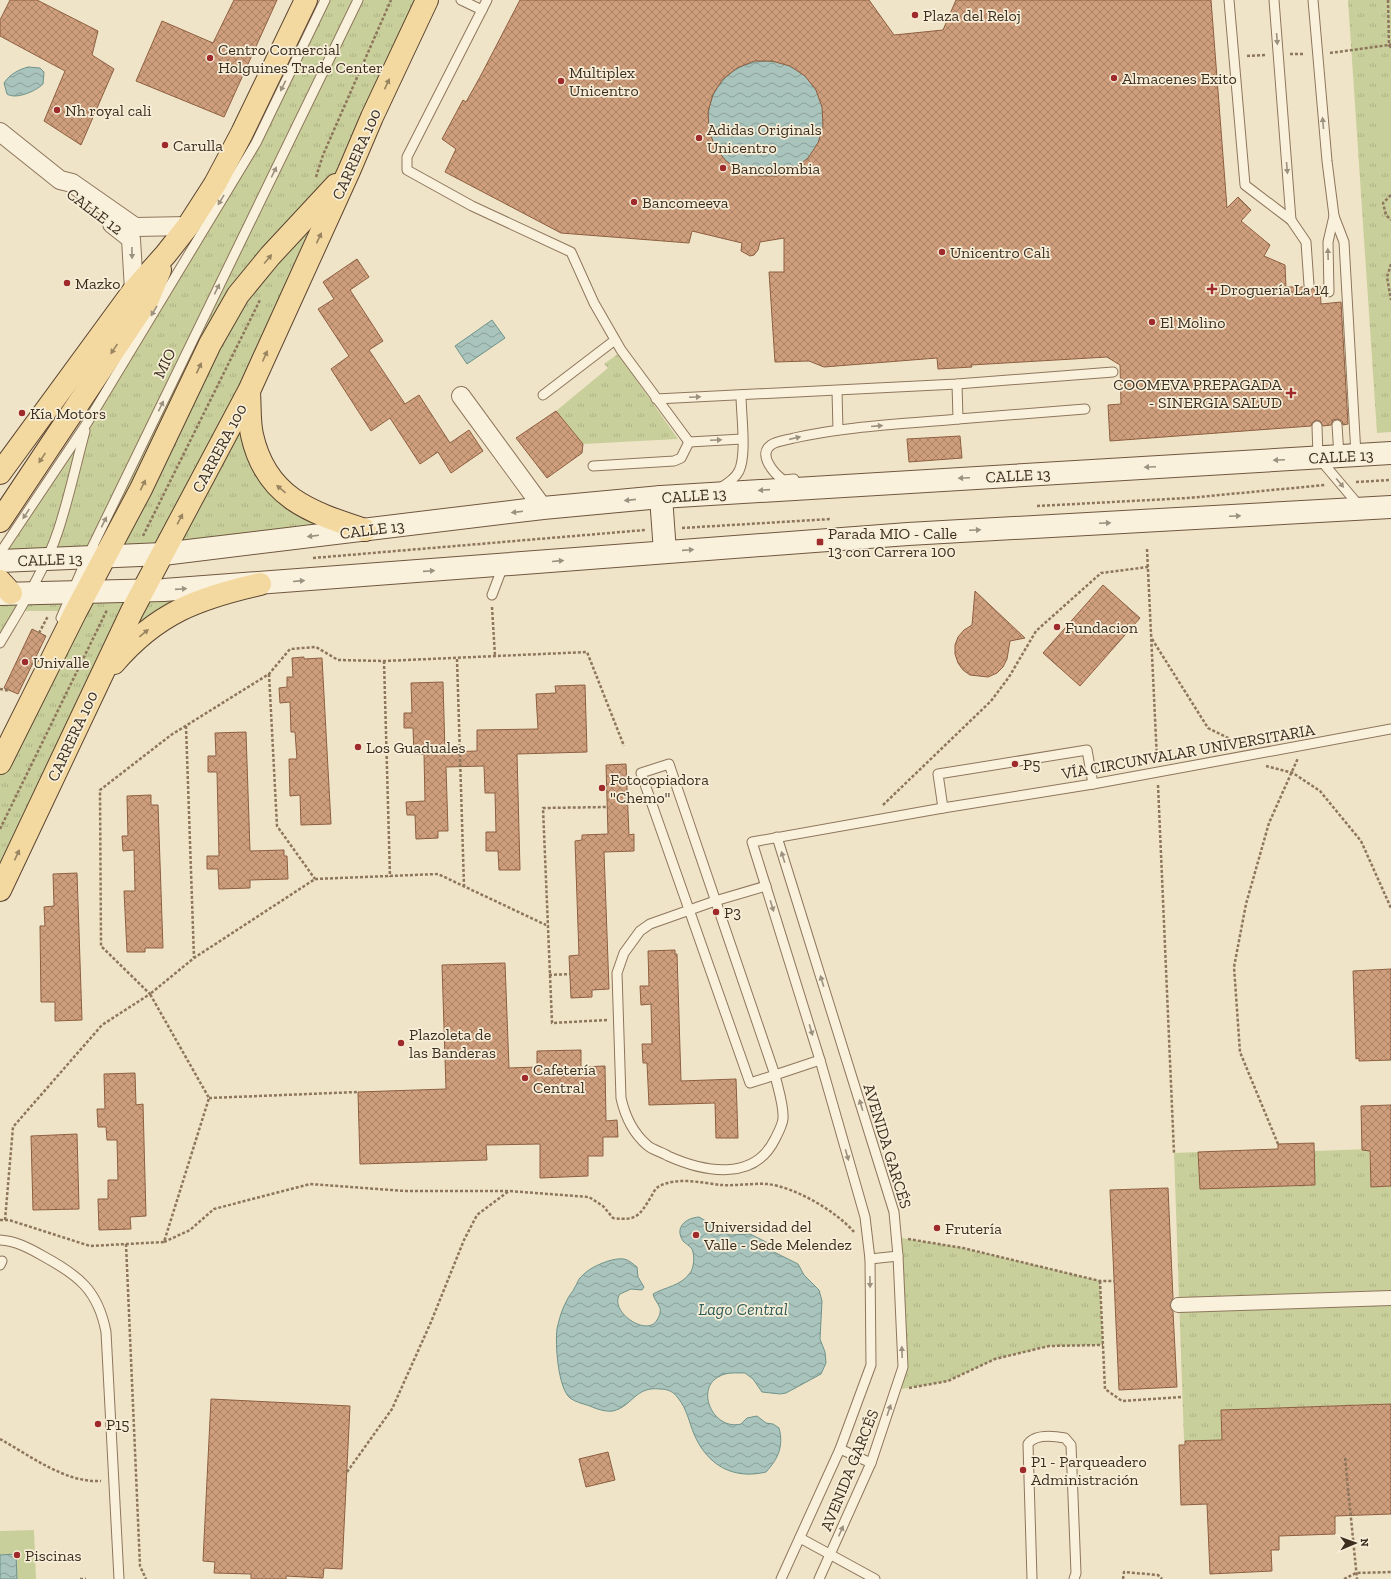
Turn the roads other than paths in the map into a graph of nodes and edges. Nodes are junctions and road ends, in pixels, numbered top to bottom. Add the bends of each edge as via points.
1 (306, 0) edge
2 (325, 0) edge
3 (358, 0) edge
4 (427, 0) edge
5 (461, 0) edge
6 (488, 0) edge
7 (1229, 0) edge
8 (1274, 0) edge
9 (1313, 0) edge
10 (482, 10) junction
11 (0, 132) edge
12 (349, 171) junction
13 (60, 180) junction
14 (1334, 216) junction
15 (1291, 220) junction
16 (188, 226) junction
17 (166, 254) junction
18 (1309, 285) dead end
19 (134, 290) junction
20 (1329, 292) dead end
21 (615, 340) junction
22 (1113, 372) dead end
23 (956, 384) junction
24 (837, 391) junction
25 (249, 392) junction
26 (543, 395) dead end
27 (461, 396) dead end
28 (741, 396) junction
29 (656, 399) junction
30 (1085, 409) dead end
31 (958, 419) junction
32 (87, 424) junction
33 (1337, 425) dead end
34 (1317, 426) dead end
35 (838, 430) junction
36 (742, 439) junction
37 (690, 442) junction
38 (1391, 453) edge
39 (1338, 456) junction
40 (593, 466) dead end
41 (0, 473) edge
42 (806, 478) dead end
43 (710, 494) junction
44 (661, 497) junction
45 (1391, 507) edge
46 (543, 508) junction
47 (1362, 509) junction
48 (0, 521) edge
49 (366, 530) junction
50 (665, 552) junction
51 (0, 553) edge
52 (163, 554) junction
53 (96, 557) junction
54 (46, 559) junction
55 (0, 561) edge
56 (503, 566) junction
57 (260, 584) junction
58 (142, 591) junction
59 (79, 592) junction
60 (12, 594) edge
61 (492, 595) road end
62 (57, 624) dead end
63 (0, 643) edge
64 (86, 707) junction
65 (1391, 729) edge
66 (0, 763) edge
67 (1093, 784) junction
68 (943, 808) junction
69 (777, 838) junction
70 (752, 842) joint
71 (766, 886) junction
72 (0, 890) edge
73 (715, 901) junction
74 (689, 910) junction
75 (820, 1060) junction
76 (775, 1074) junction
77 (0, 1240) edge
78 (898, 1256) junction
79 (870, 1259) junction
80 (1391, 1298) edge
81 (1178, 1305) dead end
82 (840, 1449) junction
83 (871, 1463) junction
84 (800, 1538) junction
85 (831, 1553) junction
86 (119, 1579) edge
87 (781, 1579) edge
88 (819, 1579) edge
89 (875, 1579) edge
90 (1032, 1579) edge
91 (1074, 1579) edge

1 - 16 main road via 242,133 215,184
2 -> 32 lane via 256,143
53 -> 3 lane, MIO
12 -> 4 main road, CARRERA 100
5 - 10 lane
6 - 10 lane
7 - 15 lane via 1244,185
8 -> 15 lane
14 -> 9 lane
10 - 21 lane via 407,157 407,170 472,206 571,252 594,303
11 - 13 street, CALLE 12
25 -> 12 main road, CARRERA 100
53 -> 12 main road via 141,489 210,344 238,295 270,256
13 - 16 street, CALLE 12 via 72,183 135,227
13 -> 19 street, CALLE 12 via 65,192 130,237
20 -> 14 lane via 1328,242
14 - 39 lane via 1344,242
15 - 18 lane via 1306,242
16 - 17 main road
17 - 19 main road
17 -> 48 main road via 148,299
19 - 41 main road
21 - 26 lane
21 - 29 lane
22 - 23 lane
23 - 24 lane
23 - 31 lane
24 - 28 lane
24 - 35 lane
49 -> 25 main road via 326,517 298,503 273,482 260,460 251,434
52 -> 25 main road, CARRERA 100
27 - 46 street
29 -> 28 lane
28 - 36 lane
29 - 37 lane
30 - 31 lane
35 -> 31 lane
32 -> 51 lane
32 - 54 lane via 58,532
33 - 39 lane
34 - 39 lane
42 -> 35 lane via 784,480 778,476 769,465 766,455 768,447 781,441
37 -> 36 lane
36 - 43 lane via 743,459 738,472 729,483
37 - 40 lane via 681,458 674,461
38 - 39 main road, CALLE 13
39 -> 43 main road, CALLE 13 via 833,481
39 -> 47 lane
43 - 44 main road, CALLE 13
44 -> 46 main road, CALLE 13
44 - 50 main road
45 - 47 main road, CALLE 13
46 -> 49 main road, CALLE 13
50 -> 47 main road, CALLE 13 via 916,534
49 -> 52 main road, CALLE 13
56 -> 50 main road, CALLE 13
52 - 53 main road, CALLE 13
52 - 58 main road, CARRERA 100
53 - 54 main road, CALLE 13
53 - 59 main road
54 - 55 main road, CALLE 13
54 - 60 lane
57 -> 56 main road, CALLE 13
56 - 61 lane
58 -> 57 main road, CALLE 13
64 -> 57 main road via 110,667 131,644 161,620 192,603
58 - 59 main road, CALLE 13
58 - 64 main road, CARRERA 100
59 - 60 main road, CALLE 13
59 - 62 lane
59 - 66 main road
60 - 63 lane
72 -> 64 main road, CARRERA 100
65 - 67 lane, VÍA CIRCUNVALAR UNIVERSITARIA
67 - 68 lane, VÍA CIRCUNVALAR UNIVERSITARIA
67 - 68 lane via 1087,750 1071,752 938,774
68 - 69 lane, VÍA CIRCUNVALAR UNIVERSITARIA
69 - 70 lane, VÍA CIRCUNVALAR UNIVERSITARIA
78 -> 69 lane, AVENIDA GARCÉS via 894,1212
70 - 71 lane, AVENIDA GARCÉS
71 - 73 lane
71 -> 75 lane, AVENIDA GARCÉS
73 - 74 lane
73 - 74 lane via 669,764 641,773
73 - 76 lane
74 - 76 lane via 750,1083
74 - 76 lane via 650,924 640,931 624,953 617,973 621,1098 631,1128 647,1146 693,1166 731,1170 753,1164 771,1148 783,1121
75 - 76 lane
75 -> 79 lane, AVENIDA GARCÉS via 865,1217
77 - 86 lane via 22,1244 73,1273 84,1283 99,1306 106,1332
78 - 79 lane
83 -> 78 lane, AVENIDA GARCÉS via 902,1367
79 -> 82 lane, AVENIDA GARCÉS via 871,1365
80 - 81 street
82 - 83 lane
82 - 84 lane, AVENIDA GARCÉS
85 -> 83 lane, AVENIDA GARCÉS
84 - 85 lane
84 - 87 lane, AVENIDA GARCÉS
85 - 88 lane, AVENIDA GARCÉS
85 - 89 lane
90 - 91 lane via 1028,1444 1035,1437 1060,1437 1065,1438 1070,1444 1076,1573

